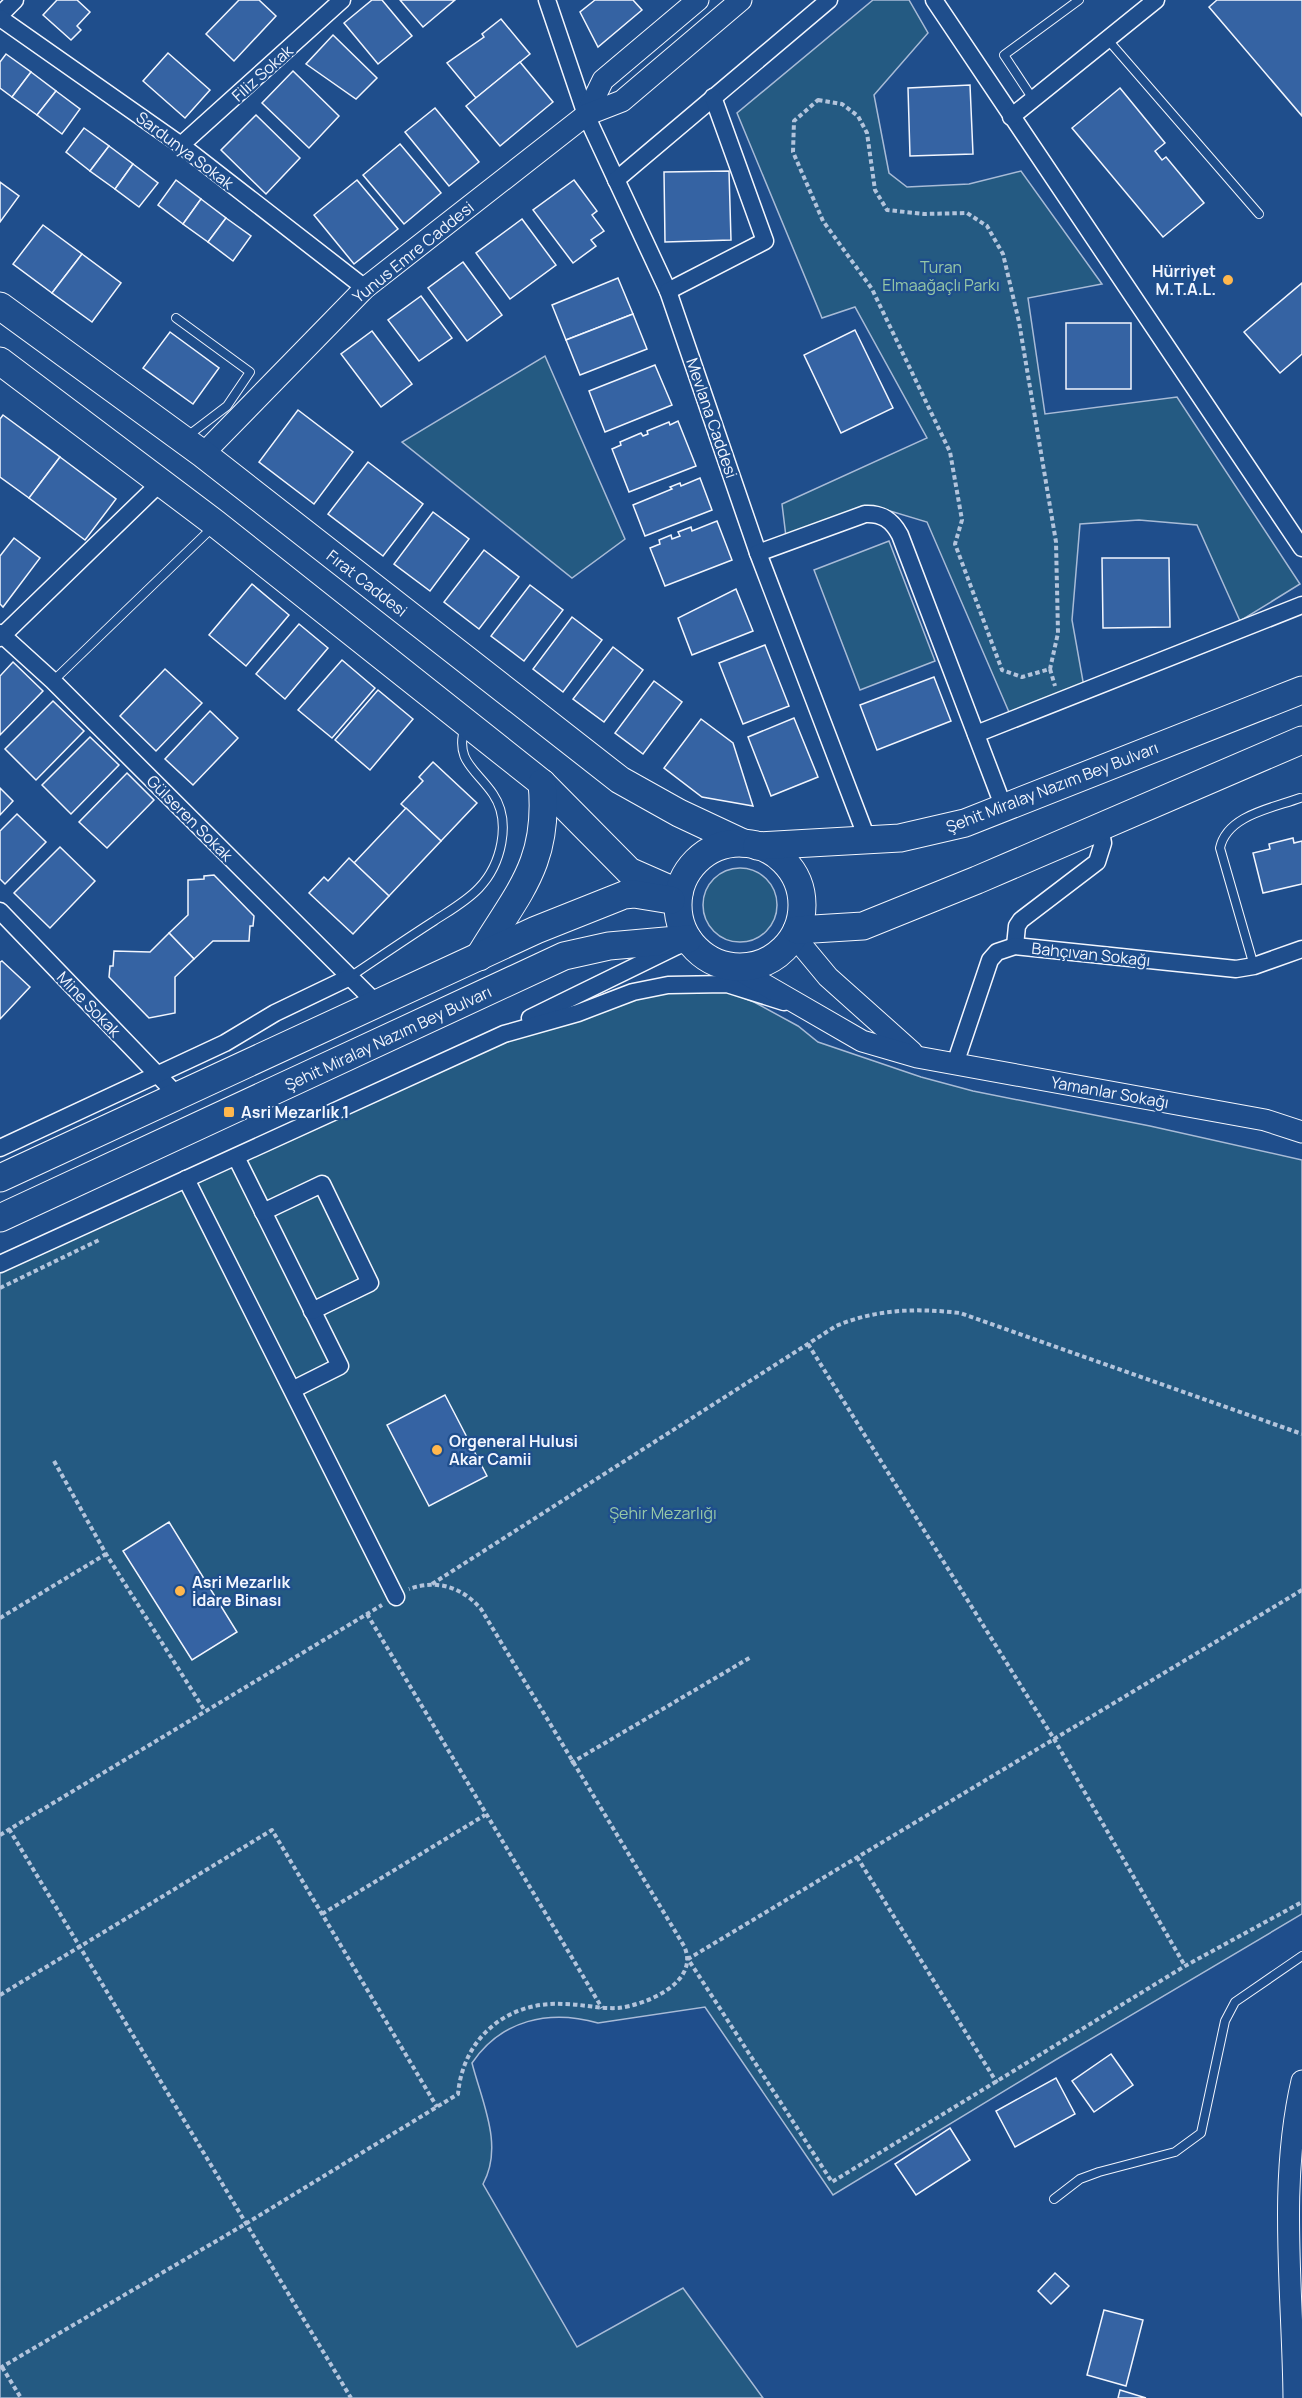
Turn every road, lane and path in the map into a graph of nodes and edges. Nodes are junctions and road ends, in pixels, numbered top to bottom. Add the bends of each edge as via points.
1 (15, 0) edge
2 (342, 0) edge
3 (547, 0) edge
4 (698, 0) edge
5 (741, 0) edge
6 (829, 0) edge
7 (934, 0) edge
8 (1079, 0) edge
9 (1156, 0) edge
10 (0, 17) edge
11 (1108, 40) junction
12 (713, 97) junction
13 (1033, 99) junction
14 (586, 115) junction
15 (1011, 117) junction
16 (182, 145) junction
17 (793, 152) joint
18 (616, 180) junction
19 (1259, 214) dead end
20 (365, 288) junction
21 (668, 291) junction
22 (0, 306) edge
23 (176, 318) dead end
24 (0, 362) edge
25 (193, 447) junction
26 (161, 482) junction
27 (216, 524) junction
28 (1302, 548) edge
29 (758, 553) junction
30 (1302, 605) edge
31 (1, 636) edge
32 (53, 681) junction
33 (1302, 690) edge
34 (466, 723) junction
35 (976, 734) junction
36 (1302, 740) edge
37 (542, 783) junction
38 (1300, 798) dead end
39 (1004, 808) junction
40 (1100, 827) junction
41 (868, 841) junction
42 (750, 845) junction
43 (679, 897) junction
44 (0, 911) edge
45 (795, 933) junction
46 (688, 940) junction
47 (1015, 946) junction
48 (1302, 949) edge
49 (479, 957) junction
50 (1254, 966) junction
51 (734, 967) junction
52 (350, 977) junction
53 (797, 1004) junction
54 (378, 1005) junction
55 (504, 1034) junction
56 (917, 1057) junction
57 (955, 1064) junction
58 (158, 1075) junction
59 (178, 1096) junction
60 (1302, 1132) edge
61 (0, 1148) edge
62 (236, 1157) junction
63 (0, 1178) edge
64 (186, 1179) junction
65 (263, 1212) junction
66 (0, 1218) edge
67 (0, 1264) edge
68 (312, 1311) junction
69 (808, 1344) junction
70 (294, 1389) junction
71 (1302, 1434) edge
72 (54, 1461) dead end
73 (106, 1554) junction
74 (432, 1584) junction
75 (1302, 1590) edge
76 (396, 1597) junction
77 (367, 1614) junction
78 (0, 1618) edge
79 (751, 1657) dead end
80 (206, 1711) junction
81 (1054, 1739) junction
82 (572, 1763) junction
83 (485, 1815) junction
84 (9, 1829) junction
85 (0, 1835) edge
86 (857, 1857) junction
87 (1302, 1902) edge
88 (322, 1914) junction
89 (80, 1946) junction
90 (1302, 1956) edge
91 (688, 1959) junction
92 (1185, 1966) junction
93 (0, 1995) edge
94 (602, 2008) junction
95 (1302, 2082) edge
96 (997, 2083) junction
97 (437, 2107) junction
98 (1053, 2199) dead end
99 (1295, 2209) edge
100 (247, 2223) junction
101 (1, 2368) edge
102 (21, 2398) edge
103 (351, 2398) edge
104 (1294, 2398) edge

1 - 10 street
2 - 16 street, Filiz Sokak
3 - 14 street, Mevlana Caddesi
4 - 14 street, Yunus Emre Caddesi via 603,80
5 - 14 street, Yunus Emre Caddesi via 622,101
6 - 12 street
7 - 15 street
8 - 13 lane via 1005,54
9 - 11 street
10 - 16 street, Sardunya Sokak
11 - 13 street
11 - 19 lane
12 - 18 street
12 - 21 street via 765,241
13 - 15 street
14 - 18 street, Mevlana Caddesi
14 - 20 street, Yunus Emre Caddesi
15 - 28 street
16 - 20 street, Sardunya Sokak
17 - 17 path via 823,220 872,289 950,452 962,520 955,544 1002,670 1022,677 1050,669 1058,633 1056,542 1019,322 1003,254 987,226 967,213 887,210 875,190 867,133 858,116 842,104 819,100 794,121
18 - 21 street, Mevlana Caddesi
20 - 25 street, Yunus Emre Caddesi
21 - 29 street, Mevlana Caddesi
22 - 25 main road, Fırat Caddesi
23 - 25 lane via 250,372
24 - 26 main road
25 - 42 main road, Fırat Caddesi via 620,780 679,813
26 - 27 main road
26 - 31 street
27 - 32 lane
27 - 34 main road
29 - 35 street via 865,514 878,514 890,521 900,535
29 - 41 street, Mevlana Caddesi
30 - 35 street
31 - 32 street, Gülseren Sokak
32 - 52 street, Gülseren Sokak
33 - 39 main road, Şehit Miralay Nazım Bey Bulvarı
34 - 37 main road
34 - 52 lane via 461,744 465,759 493,795 501,816 502,839 491,870 468,898
35 - 39 street
36 - 40 main road
37 - 43 main road via 629,871
37 - 49 main road via 544,819 538,855 523,891
38 - 50 lane via 1238,822 1222,839 1220,848
39 - 41 main road, Şehit Miralay Nazım Bey Bulvarı via 930,833
40 - 45 main road via 863,926
40 - 47 street via 1103,843 1097,862 1021,920
41 - 42 main road, Şehit Miralay Nazım Bey Bulvarı
42 - 43 main road via 724,846 706,854 686,875
42 - 45 main road via 785,862 798,883 802,906
43 - 46 main road via 681,925
43 - 49 main road, Şehit Miralay Nazım Bey Bulvarı via 624,896
44 - 58 street, Mine Sokak
45 - 51 main road via 768,960
45 - 56 street via 828,977
46 - 51 main road via 711,960
46 - 55 street via 513,1026
46 - 66 main road, Şehit Miralay Nazım Bey Bulvarı via 588,949 553,960
47 - 50 street, Bahçıvan Sokağı via 1236,969
47 - 57 street, Bahçıvan Sokağı via 997,952 990,960
48 - 50 street, Bahçıvan Sokağı
49 - 54 main road, Şehit Miralay Nazım Bey Bulvarı
51 - 53 street, Yamanlar Sokağı
52 - 54 street, Gülseren Sokak
52 - 58 street via 274,1012 225,1043
53 - 55 street via 775,1002 727,984 677,984 633,992
53 - 56 street, Yamanlar Sokağı via 862,1041
54 - 59 main road, Şehit Miralay Nazım Bey Bulvarı
55 - 62 street
56 - 57 street, Yamanlar Sokağı
57 - 60 street, Yamanlar Sokağı via 1264,1120
58 - 59 street, Mine Sokak
58 - 61 street
59 - 63 main road, Şehit Miralay Nazım Bey Bulvarı
62 - 64 street
62 - 65 street
64 - 67 street
64 - 70 street
65 - 68 street
65 - 68 street via 322,1184 370,1283
68 - 70 street via 340,1366
69 - 71 path via 836,1326 882,1311 960,1313
69 - 74 path
69 - 81 path
70 - 76 street
72 - 73 path
73 - 78 path
73 - 80 path
74 - 76 path
74 - 82 path via 457,1589 481,1609
75 - 81 path
76 - 77 path
77 - 80 path
77 - 83 path
79 - 82 path
80 - 84 path
81 - 86 path
81 - 92 path
82 - 91 path via 684,1946
83 - 88 path
83 - 94 path
84 - 85 path
84 - 89 path
86 - 91 path
86 - 96 path
87 - 92 path
88 - 89 path via 272,1830
88 - 97 path
89 - 93 path
89 - 100 path
90 - 98 lane via 1235,2002 1225,2021 1201,2133 1175,2152 1080,2179
91 - 94 path via 680,1978 664,1991 636,2004
91 - 96 path via 832,2182
92 - 96 path
94 - 97 path via 552,2004 505,2016 473,2045 462,2069 458,2094
95 - 99 street via 1294,2116
97 - 100 path
99 - 104 street
100 - 101 path
100 - 103 path
101 - 102 path

